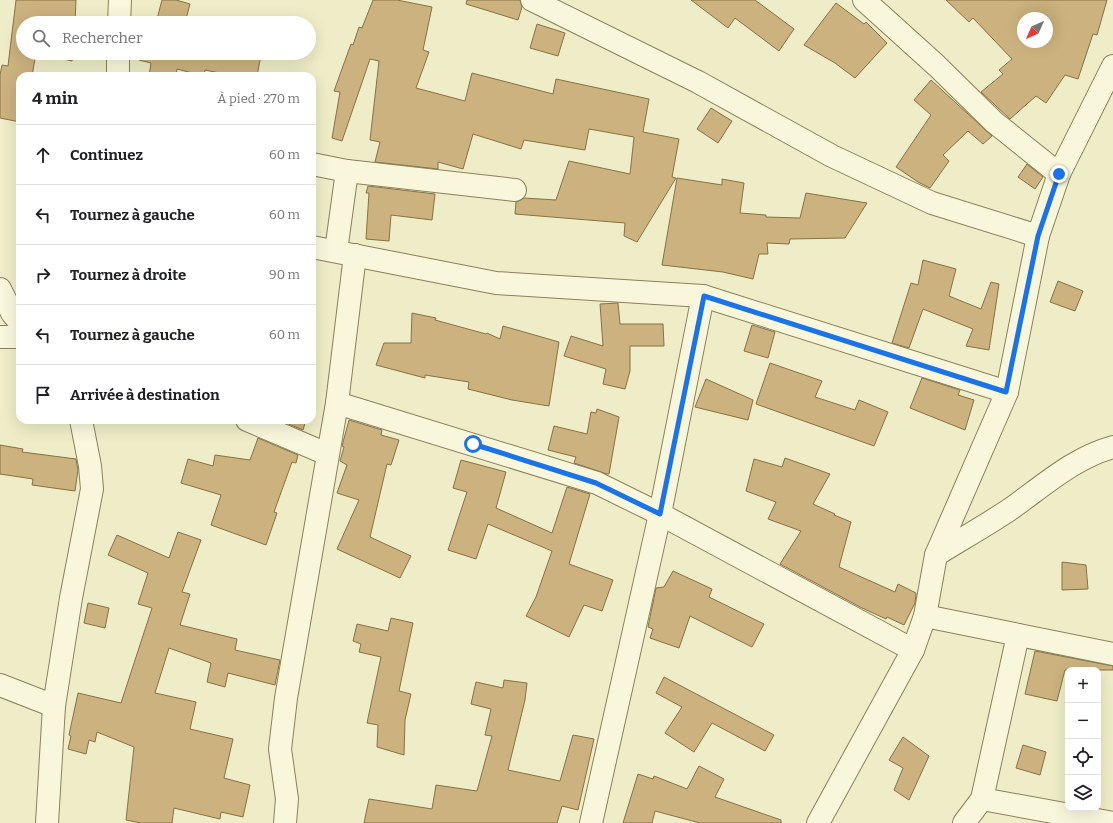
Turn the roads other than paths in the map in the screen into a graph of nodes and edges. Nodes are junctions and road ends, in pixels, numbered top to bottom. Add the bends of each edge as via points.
1 (120, 0) edge
2 (532, 0) edge
3 (864, 0) edge
4 (119, 16) edge
5 (118, 60) edge
6 (1113, 66) edge
7 (118, 72) edge
8 (1106, 96) edge
9 (316, 165) edge
10 (348, 171) junction
11 (1059, 174) junction
12 (515, 190) dead end
13 (1038, 236) junction
14 (316, 248) edge
15 (345, 253) junction
16 (0, 289) edge
17 (704, 296) junction
18 (16, 318) edge
19 (0, 337) edge
20 (16, 337) edge
21 (1006, 392) junction
22 (337, 402) junction
23 (82, 424) edge
24 (256, 424) edge
25 (1113, 446) edge
26 (327, 454) junction
27 (660, 514) junction
28 (936, 556) junction
29 (925, 616) junction
30 (1018, 635) junction
31 (913, 650) junction
32 (1113, 654) edge
33 (0, 685) edge
34 (54, 706) junction
35 (982, 800) junction
36 (47, 823) edge
37 (285, 823) edge
38 (591, 823) edge
39 (818, 823) edge
40 (964, 823) edge
41 (1113, 823) edge

1 - 4 street
2 - 13 street via 698,82 832,156 925,200
3 - 11 street via 994,122
5 - 7 street
6 - 8 street
8 - 11 street
9 - 10 street
10 - 12 street
10 - 15 street
11 - 13 street
13 - 21 street
14 - 15 street
15 - 17 street via 496,282
15 - 22 street
16 - 18 street
17 - 21 street
17 - 27 street
19 - 20 street
21 - 28 street
22 - 26 street
22 - 27 street via 596,483
23 - 34 street via 92,489
24 - 26 street
25 - 28 street via 1057,474 1009,510
26 - 37 street via 283,720 280,749 287,799
27 - 31 street
27 - 38 street
28 - 29 street
29 - 30 street
29 - 31 street
30 - 32 street
30 - 35 street
31 - 39 street
33 - 34 street
34 - 36 street
35 - 40 street
35 - 41 street

